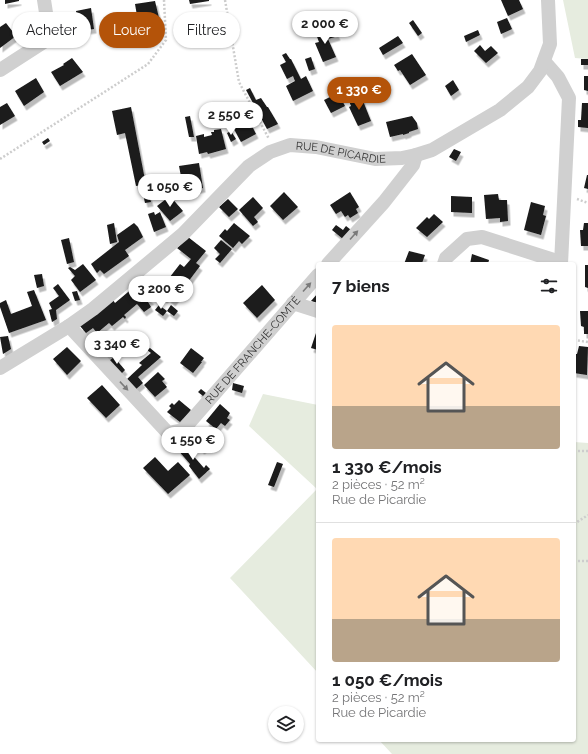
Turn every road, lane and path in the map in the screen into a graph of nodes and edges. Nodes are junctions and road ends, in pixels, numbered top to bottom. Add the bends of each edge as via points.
1 (44, 0) edge
2 (164, 0) edge
3 (224, 0) edge
4 (548, 0) edge
5 (544, 61) junction
6 (0, 70) edge
7 (275, 150) junction
8 (416, 156) junction
9 (0, 159) edge
10 (330, 262) edge
11 (445, 262) edge
12 (557, 262) edge
13 (560, 262) edge
14 (316, 277) edge
15 (293, 303) junction
16 (316, 310) edge
17 (69, 326) junction
18 (576, 340) edge
19 (588, 342) edge
20 (0, 368) edge
21 (576, 451) edge
22 (588, 451) edge
23 (588, 515) edge
24 (576, 523) edge
25 (576, 561) edge
26 (588, 562) edge

1 - 6 street via 49,32 45,41
2 - 9 path via 166,40 148,64
3 - 7 path via 239,82
4 - 5 street, RUE DE PICARDIE via 550,44
5 - 8 street, RUE DE PICARDIE via 528,87 500,110 432,150
5 - 13 street via 558,77 569,98
7 - 8 street, RUE DE PICARDIE via 290,145 316,147 375,159
7 - 17 street, RUE DE PICARDIE via 249,166 183,234
10 -> 8 street via 384,202 413,165
11 - 12 street via 467,239 482,237
15 -> 14 street, RUE DE FRANCHE-COMTÉ
15 - 16 street
17 -> 15 street, RUE DE FRANCHE-COMTÉ via 168,433 183,430
17 - 20 street, RUE DE PICARDIE
18 - 19 path
21 - 22 path
23 - 24 path
25 - 26 path

